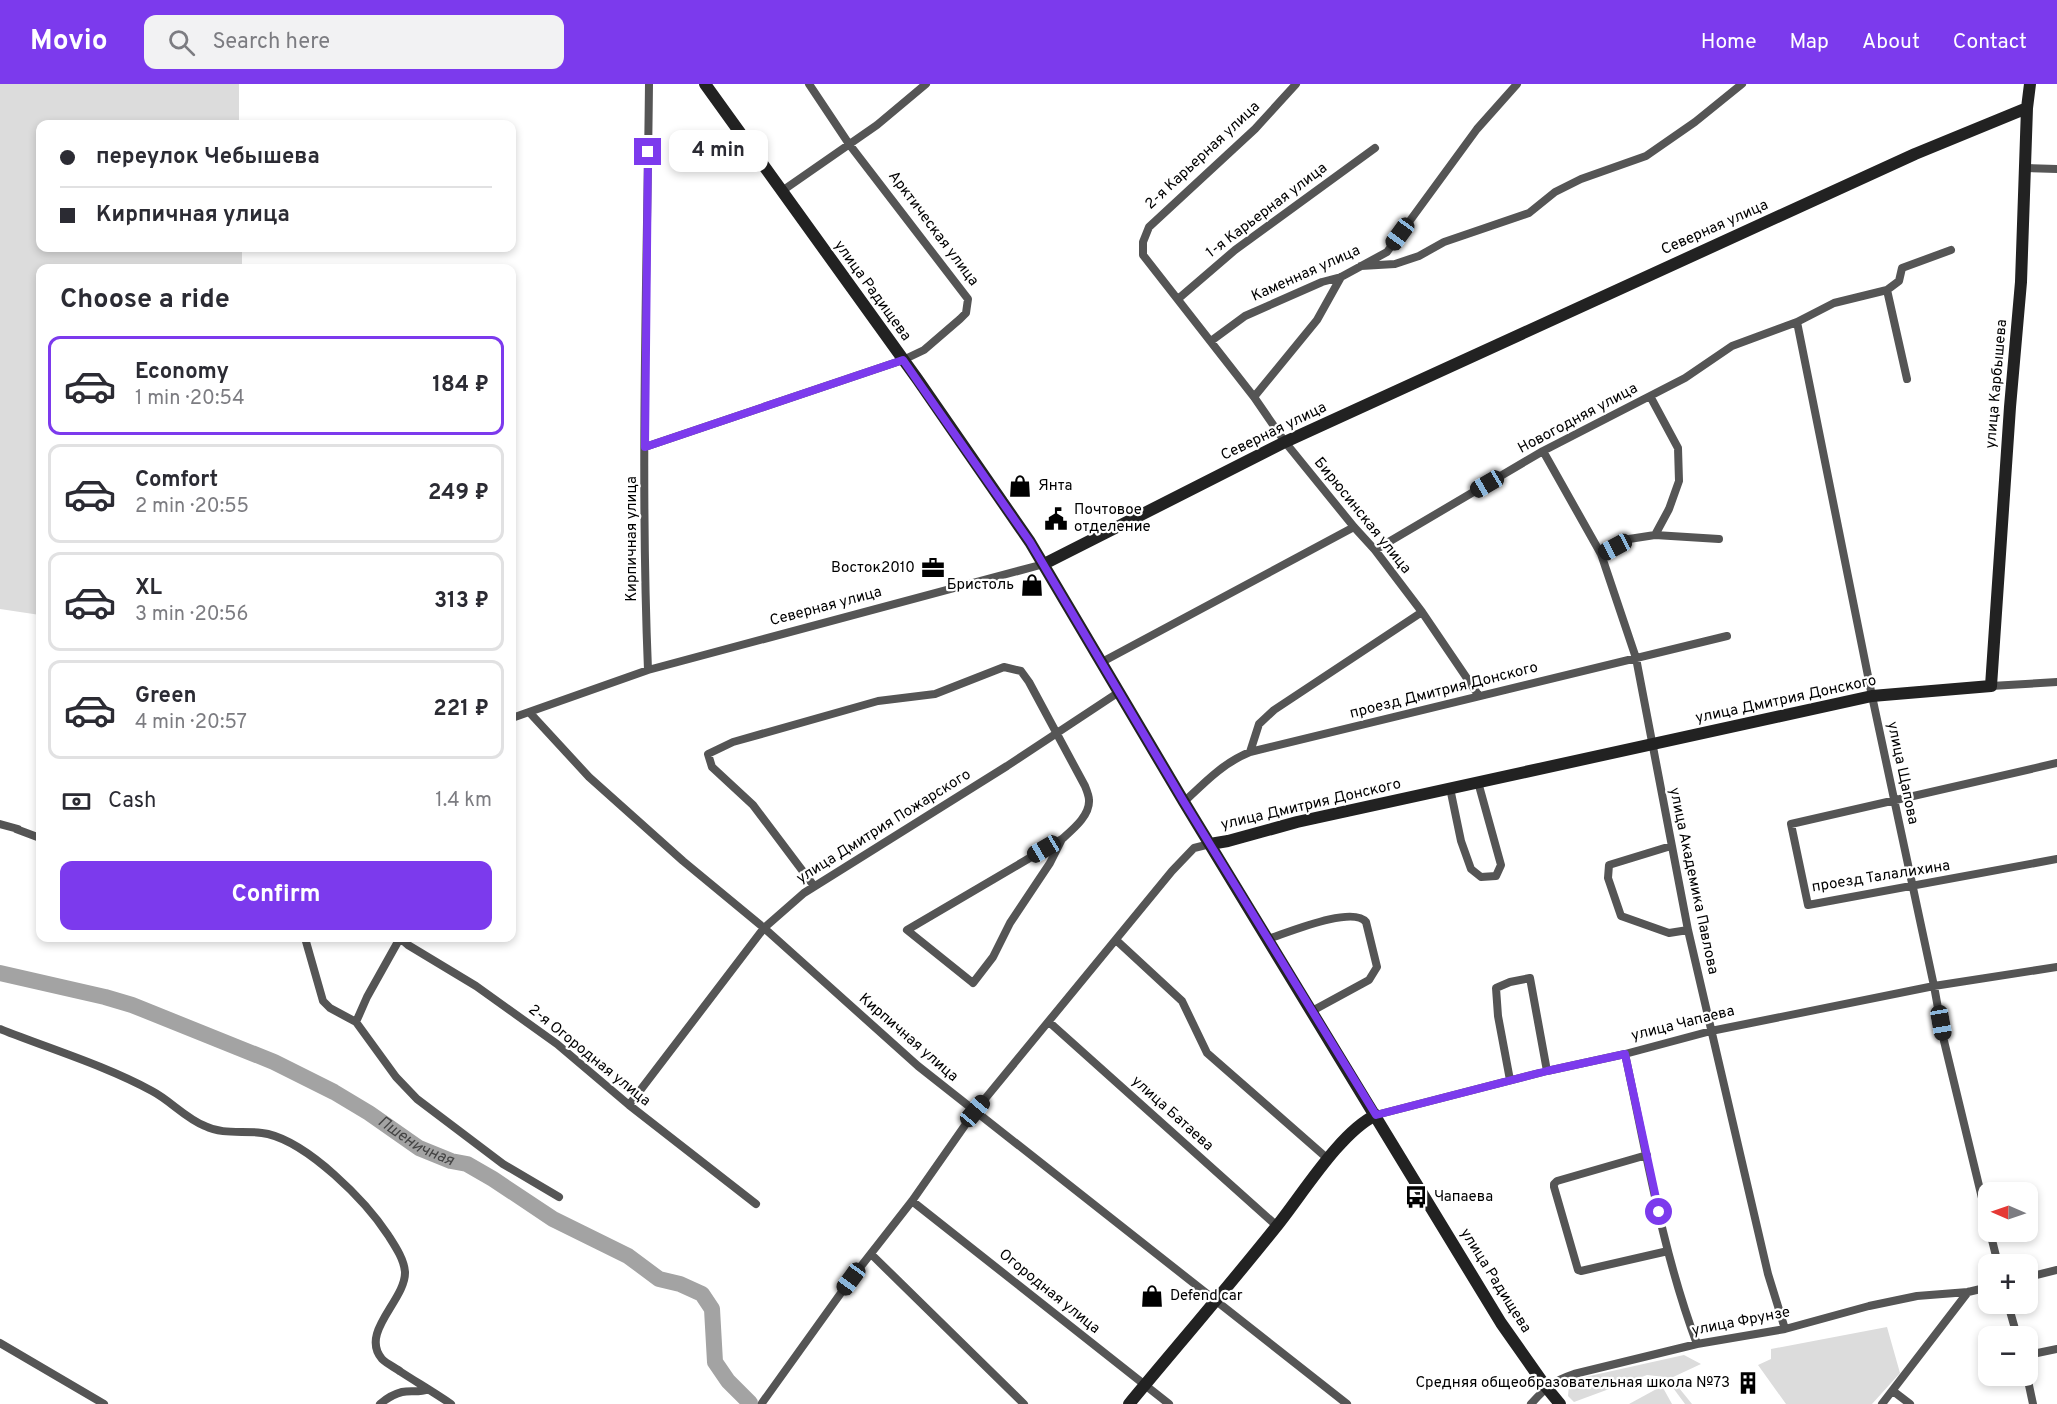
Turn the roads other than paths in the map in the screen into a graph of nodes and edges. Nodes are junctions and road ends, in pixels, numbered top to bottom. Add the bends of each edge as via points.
1 (649, 84) edge
2 (705, 84) edge
3 (809, 84) edge
4 (926, 84) edge
5 (1296, 84) edge
6 (1517, 84) edge
7 (1742, 84) edge
8 (2030, 84) edge
9 (2027, 108) junction
10 (849, 144) junction
11 (1375, 148) dead end
12 (2024, 168) junction
13 (2057, 169) edge
14 (782, 191) junction
15 (1951, 250) dead end
16 (1143, 255) joint
17 (1361, 266) junction
18 (1341, 277) junction
19 (1887, 290) junction
20 (1178, 299) junction
21 (1797, 322) junction
22 (1211, 340) junction
23 (903, 360) junction
24 (1907, 379) dead end
25 (1650, 396) junction
26 (1254, 397) junction
27 (1285, 442) junction
28 (645, 447) junction
29 (1543, 451) junction
30 (1353, 527) junction
31 (1655, 535) junction
32 (1719, 539) dead end
33 (1375, 550) junction
34 (1601, 554) junction
35 (1044, 564) junction
36 (1422, 612) junction
37 (1726, 636) dead end
38 (1636, 657) junction
39 (1102, 662) junction
40 (648, 670) junction
41 (2057, 682) edge
42 (1991, 686) junction
43 (1119, 692) junction
44 (1479, 696) junction
45 (1872, 696) junction
46 (530, 713) junction
47 (516, 717) edge
48 (1057, 733) junction
49 (1651, 744) junction
50 (1250, 752) junction
51 (2057, 763) edge
52 (1478, 782) junction
53 (1450, 788) junction
54 (1894, 800) junction
55 (1184, 802) junction
56 (0, 824) edge
57 (36, 836) edge
58 (1062, 839) junction
59 (1210, 844) junction
60 (1671, 846) junction
61 (2057, 859) edge
62 (814, 886) junction
63 (1913, 886) junction
64 (764, 928) junction
65 (1688, 930) junction
66 (1268, 939) junction
67 (1116, 940) junction
68 (306, 942) edge
69 (398, 942) edge
70 (405, 942) edge
71 (2057, 967) edge
72 (1934, 986) junction
73 (1312, 1011) junction
74 (356, 1022) junction
75 (1049, 1022) junction
76 (0, 1029) edge
77 (1711, 1031) junction
78 (1625, 1054) junction
79 (1547, 1071) junction
80 (1509, 1080) junction
81 (629, 1105) junction
82 (975, 1111) junction
83 (1376, 1115) junction
84 (1647, 1155) junction
85 (1328, 1159) junction
86 (1978, 1182) edge
87 (559, 1197) dead end
88 (912, 1201) junction
89 (756, 1204) dead end
90 (1278, 1226) junction
91 (1668, 1251) junction
92 (871, 1254) junction
93 (2057, 1270) edge
94 (2038, 1275) edge
95 (1978, 1290) edge
96 (1968, 1292) junction
97 (1216, 1300) junction
98 (1785, 1329) junction
99 (0, 1343) edge
100 (1697, 1344) junction
101 (2057, 1348) edge
102 (2038, 1353) edge
103 (1144, 1386) junction
104 (2029, 1386) edge
105 (1546, 1387) junction
106 (428, 1389) junction
107 (1893, 1391) junction
108 (762, 1403) edge
109 (104, 1404) edge
110 (380, 1404) edge
111 (451, 1404) edge
112 (1024, 1404) edge
113 (1129, 1404) edge
114 (1168, 1404) edge
115 (1347, 1404) edge
116 (1530, 1404) edge
117 (1560, 1404) edge
118 (1882, 1404) edge
119 (1910, 1404) edge
120 (2033, 1404) edge

1 - 28 street, Кирпичная улица
2 - 14 main road, улица Радищева
3 - 10 street
4 - 10 street
5 - 16 street, 2-я Карьерная улица via 1255,129 1149,227
6 - 17 street, Каменная улица via 1477,129 1387,252
7 - 17 street via 1646,156 1581,178 1529,213 1444,242 1395,264
8 - 9 main road, улица Карбышева
9 - 12 main road, улица Карбышева
9 - 27 main road, Северная улица via 1915,154
10 - 14 street
10 - 23 street, Арктическая улица via 968,299 966,313 960,319 924,350
11 - 20 street, 1-я Карьерная улица via 1235,250
12 - 13 street
12 - 42 main road, улица Карбышева via 2021,282
14 - 23 main road, улица Радищева
15 - 19 street via 1902,268 1899,281
16 - 20 street, Бирюсинская улица
17 - 18 street, Каменная улица
18 - 22 street, Каменная улица via 1245,316
18 - 26 street via 1317,320
19 - 21 street, Новогодняя улица via 1834,303
19 - 24 street
20 - 22 street, Бирюсинская улица
21 - 25 street, Новогодняя улица via 1732,346
21 - 45 street, улица Щапова
22 - 26 street, Бирюсинская улица
23 - 28 street, Арктическая улица
23 - 35 main road, улица Радищева
25 - 29 street, Новогодняя улица
25 - 31 street via 1678,448 1679,481
26 - 27 street, Бирюсинская улица
27 - 30 street, Бирюсинская улица
27 - 35 main road, Северная улица
28 - 40 street, Кирпичная улица
29 - 33 street, Новогодняя улица
29 - 34 street, улица Академика Павлова
30 - 33 street, Бирюсинская улица
30 - 39 street
31 - 32 street
31 - 34 street via 1629,539
33 - 36 street, Бирюсинская улица
34 - 38 street, улица Академика Павлова
35 - 39 main road, улица Радищева
35 - 40 street, Северная улица
36 - 44 street, Бирюсинская улица
36 - 50 street via 1274,710 1259,724
37 - 38 street, проезд Дмитрия Донского
38 - 44 street, проезд Дмитрия Донского
38 - 49 street, улица Академика Павлова
39 - 43 main road, улица Радищева
40 - 46 street, Северная улица
41 - 42 street, улица Дмитрия Донского
42 - 45 main road, улица Дмитрия Донского
43 - 48 street, улица Дмитрия Пожарского
43 - 55 main road, улица Радищева
44 - 50 street, проезд Дмитрия Донского
45 - 49 main road, улица Дмитрия Донского
45 - 54 street, улица Щапова
46 - 47 street, Северная улица
46 - 64 street, Кирпичная улица via 589,777
48 - 58 street via 1085,786 1089,802 1075,828
48 - 62 street, улица Дмитрия Пожарского
48 - 62 street via 1021,671 1004,667 935,694 879,701 733,742 708,754 712,767 753,805
49 - 52 main road, улица Дмитрия Донского
49 - 60 street, улица Академика Павлова
50 - 55 street, проезд Дмитрия Донского via 1219,770
51 - 54 street, проезд Талалихина
52 - 53 main road, улица Дмитрия Донского
52 - 53 street via 1501,865 1496,876 1481,878 1471,869
53 - 59 main road, улица Дмитрия Донского
54 - 63 street, улица Щапова
54 - 63 street, проезд Талалихина via 1791,824 1808,905
55 - 59 main road, улица Радищева
56 - 57 street
58 - 58 street via 993,957 972,983 908,930
59 - 66 main road, улица Радищева
59 - 67 street, улица Дмитрия Донского via 1194,848
60 - 65 street, улица Академика Павлова
60 - 65 street via 1610,865 1608,878 1621,916 1668,933
61 - 63 street, проезд Талалихина
62 - 64 street, улица Дмитрия Пожарского
63 - 72 street, улица Щапова
64 - 81 street, улица Дмитрия Пожарского
64 - 82 street, Кирпичная улица via 918,1066
65 - 77 street, улица Академика Павлова
66 - 73 main road, улица Радищева
66 - 73 street via 1323,921 1363,917 1377,967 1375,972 1369,980
67 - 75 street, улица Дмитрия Донского
67 - 85 street via 1182,1001 1208,1053
68 - 74 street via 322,1001
69 - 74 street
70 - 81 street, 2-я Огородная улица via 476,986 557,1044
71 - 72 street, улица Чапаева
72 - 77 street, улица Чапаева
72 - 86 street, улица Щапова
73 - 83 main road, улица Радищева
74 - 87 street via 417,1099 503,1164
75 - 82 street, улица Дмитрия Донского
75 - 90 street, улица Батаева
76 - 106 street via 154,1091 204,1126 219,1131 265,1133 309,1154 372,1213 398,1251 404,1263 403,1286 378,1330 376,1344 382,1359
77 - 78 street, улица Чапаева
77 - 98 street, улица Академика Павлова via 1768,1274
78 - 79 street, улица Чапаева
78 - 84 street
79 - 80 street, улица Чапаева
79 - 80 street via 1530,978 1510,982 1496,988
80 - 83 street, улица Чапаева
81 - 89 street, 2-я Огородная улица
82 - 88 street, улица Дмитрия Донского
82 - 97 street, Кирпичная улица
83 - 85 main road, улица Чапаева via 1364,1121
83 - 105 main road, улица Радищева via 1501,1323
84 - 91 street
84 - 91 street via 1557,1181 1554,1187 1578,1270
85 - 90 main road, улица Чапаева
88 - 92 street, улица Дмитрия Донского
88 - 103 street, Огородная улица
90 - 97 main road, улица Чапаева
91 - 100 street
92 - 108 street, улица Дмитрия Донского
92 - 112 street
93 - 94 street
95 - 96 street, улица Фрунзе
96 - 98 street, улица Фрунзе via 1917,1296
96 - 107 street
97 - 103 main road, улица Чапаева
97 - 115 street, Кирпичная улица
98 - 100 street, улица Фрунзе
99 - 109 street
100 - 105 street, улица Фрунзе via 1574,1374
101 - 102 street
103 - 113 main road, улица Чапаева
103 - 114 street, Огородная улица
104 - 120 street
105 - 116 street, улица Фрунзе
105 - 117 main road, улица Радищева
106 - 110 street via 404,1392
106 - 111 street
107 - 118 street
107 - 119 street

